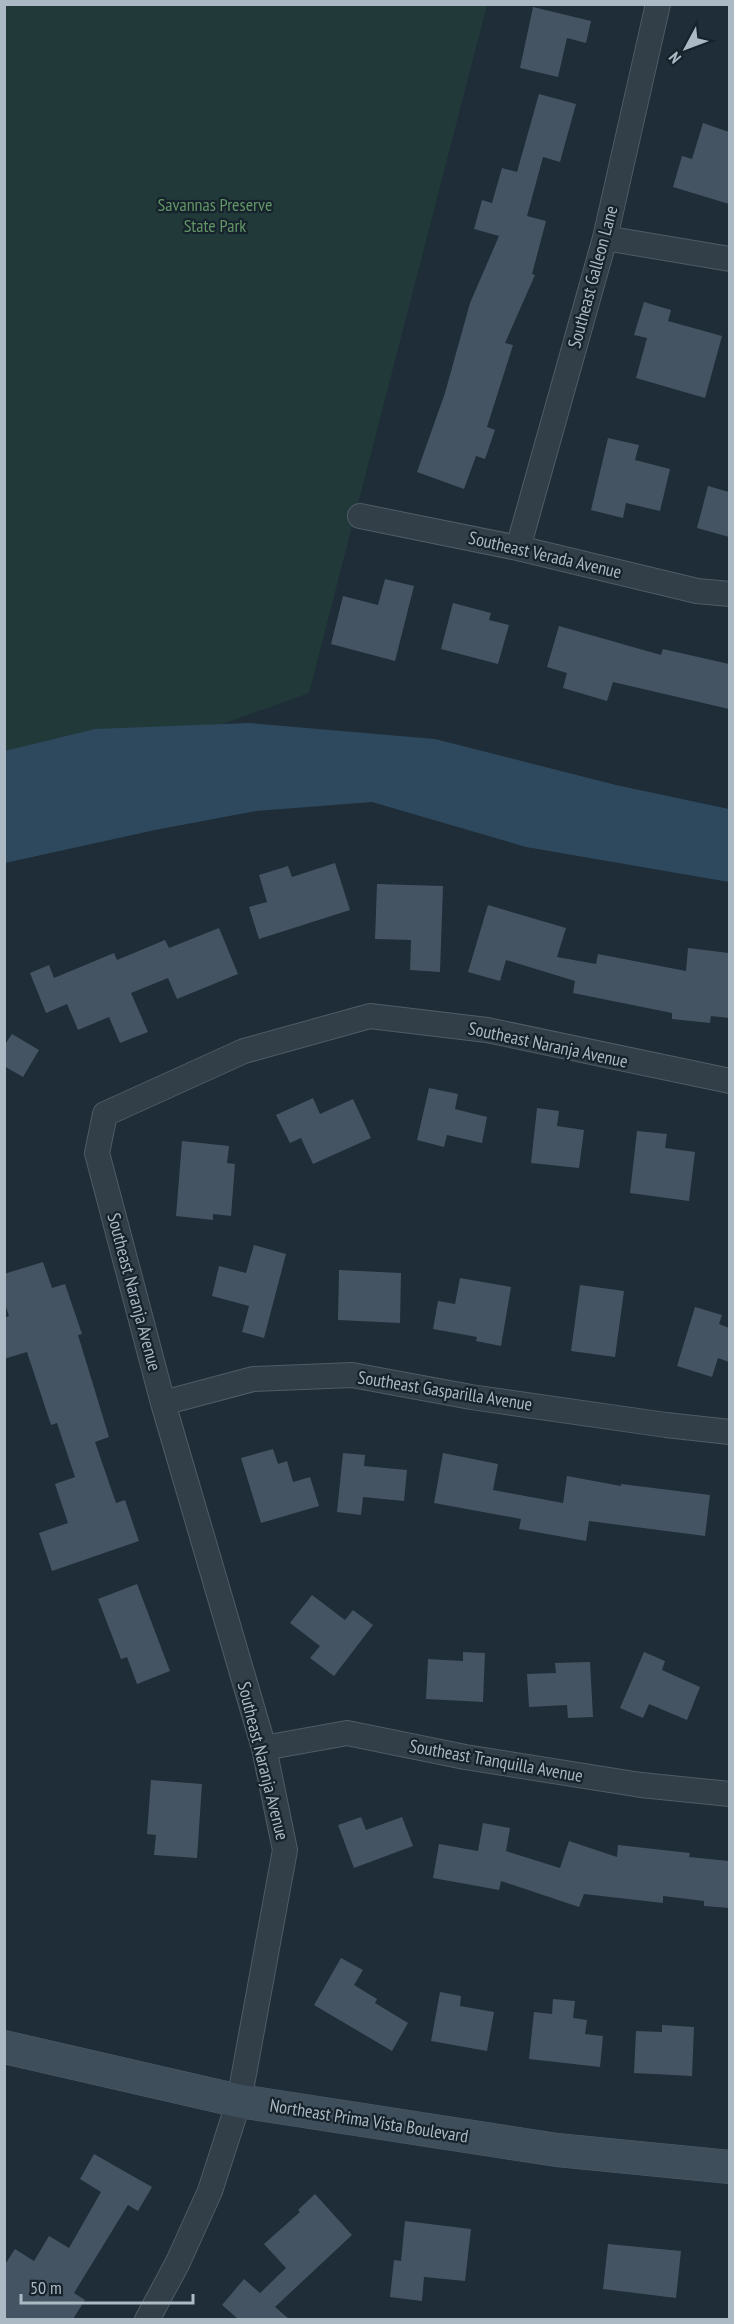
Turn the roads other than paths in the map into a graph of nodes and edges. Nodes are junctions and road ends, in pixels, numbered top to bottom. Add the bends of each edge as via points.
1 (658, 4) edge
2 (605, 238) junction
3 (729, 259) edge
4 (360, 516) dead end
5 (518, 548) junction
6 (729, 594) edge
7 (729, 1082) edge
8 (163, 1404) junction
9 (729, 1432) edge
10 (264, 1748) junction
11 (729, 1794) edge
12 (8, 2048) edge
13 (239, 2101) junction
14 (729, 2167) edge
15 (147, 2319) edge

1 - 2 street, Southeast Galleon Lane
2 - 3 street
2 - 5 street, Southeast Galleon Lane
4 - 5 street, Southeast Verada Avenue
5 - 6 street, Southeast Verada Avenue via 698,591
7 - 8 street, Southeast Naranja Avenue via 487,1030 370,1016 244,1051 105,1114 97,1153
8 - 9 street, Southeast Gasparilla Avenue via 253,1378 352,1375 483,1398
8 - 10 street, Southeast Naranja Avenue
10 - 11 street, Southeast Tranquilla Avenue via 347,1733 465,1757 641,1785
10 - 13 street, Southeast Naranja Avenue via 285,1850
12 - 13 main road, Northeast Prima Vista Boulevard
13 - 14 main road, Northeast Prima Vista Boulevard via 557,2150
13 - 15 street, Southeast Naranja Avenue via 210,2191

